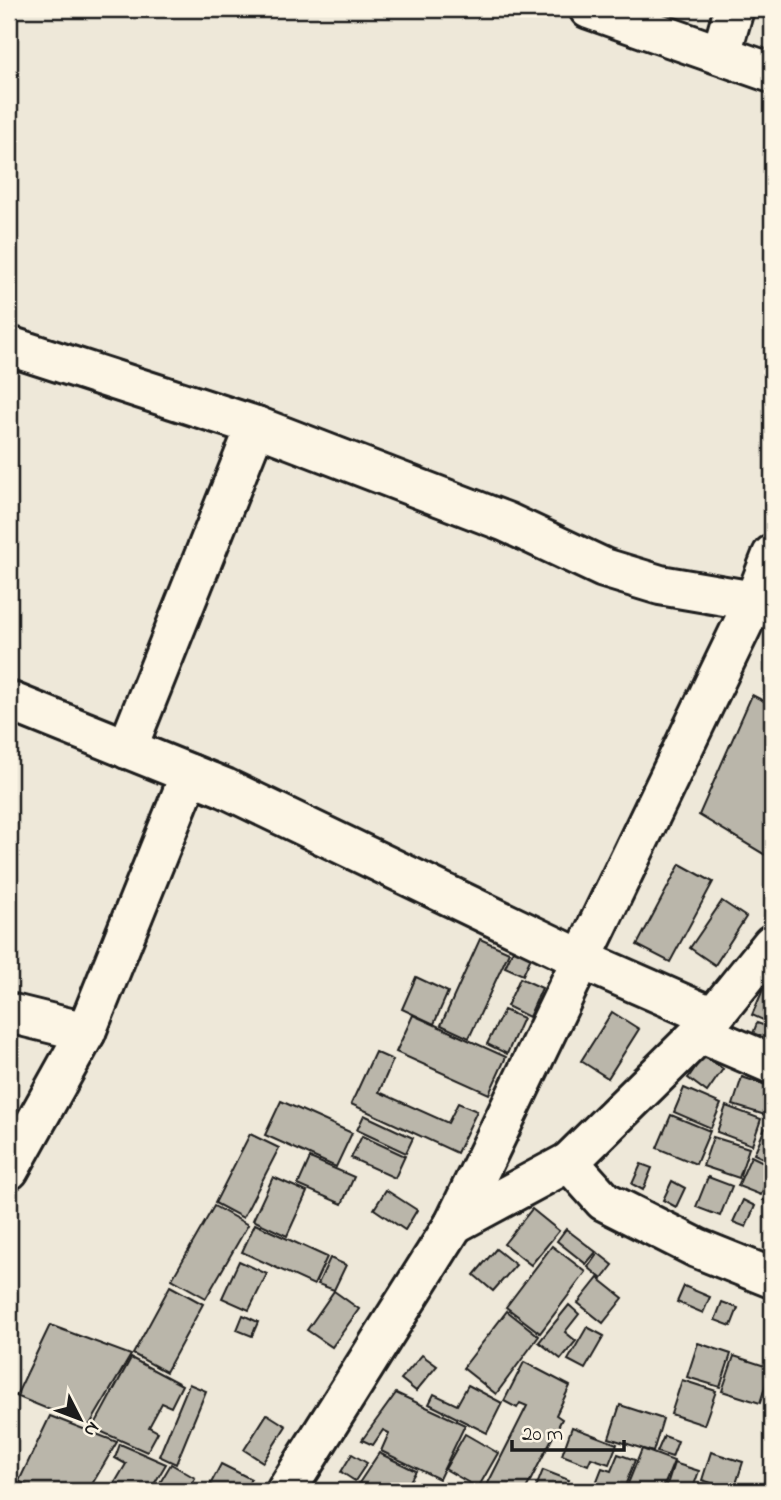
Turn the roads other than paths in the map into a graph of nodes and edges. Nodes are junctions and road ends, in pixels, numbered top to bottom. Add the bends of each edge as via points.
1 (589, 9) edge
2 (734, 9) edge
3 (720, 54) junction
4 (772, 72) edge
5 (9, 346) edge
6 (256, 426) junction
7 (772, 555) edge
8 (763, 604) edge
9 (9, 701) edge
10 (127, 749) junction
11 (190, 774) junction
12 (772, 943) edge
13 (583, 960) junction
14 (9, 1013) edge
15 (706, 1025) junction
16 (86, 1032) junction
17 (772, 1063) edge
18 (569, 1162) junction
19 (9, 1170) edge
20 (454, 1224) junction
21 (772, 1278) edge
22 (291, 1490) edge

1 - 3 street
2 - 3 street
3 - 4 street
5 - 6 street
6 - 8 street via 506,522 604,568 660,585
6 - 10 street
7 - 8 street
8 - 13 street
9 - 10 street
10 - 11 street
11 - 13 street
11 - 16 street
12 - 15 street
13 - 15 street
13 - 20 street
14 - 16 street
15 - 17 street
15 - 18 street
16 - 19 street
18 - 20 street
18 - 21 street via 604,1201 697,1248
20 - 22 street

